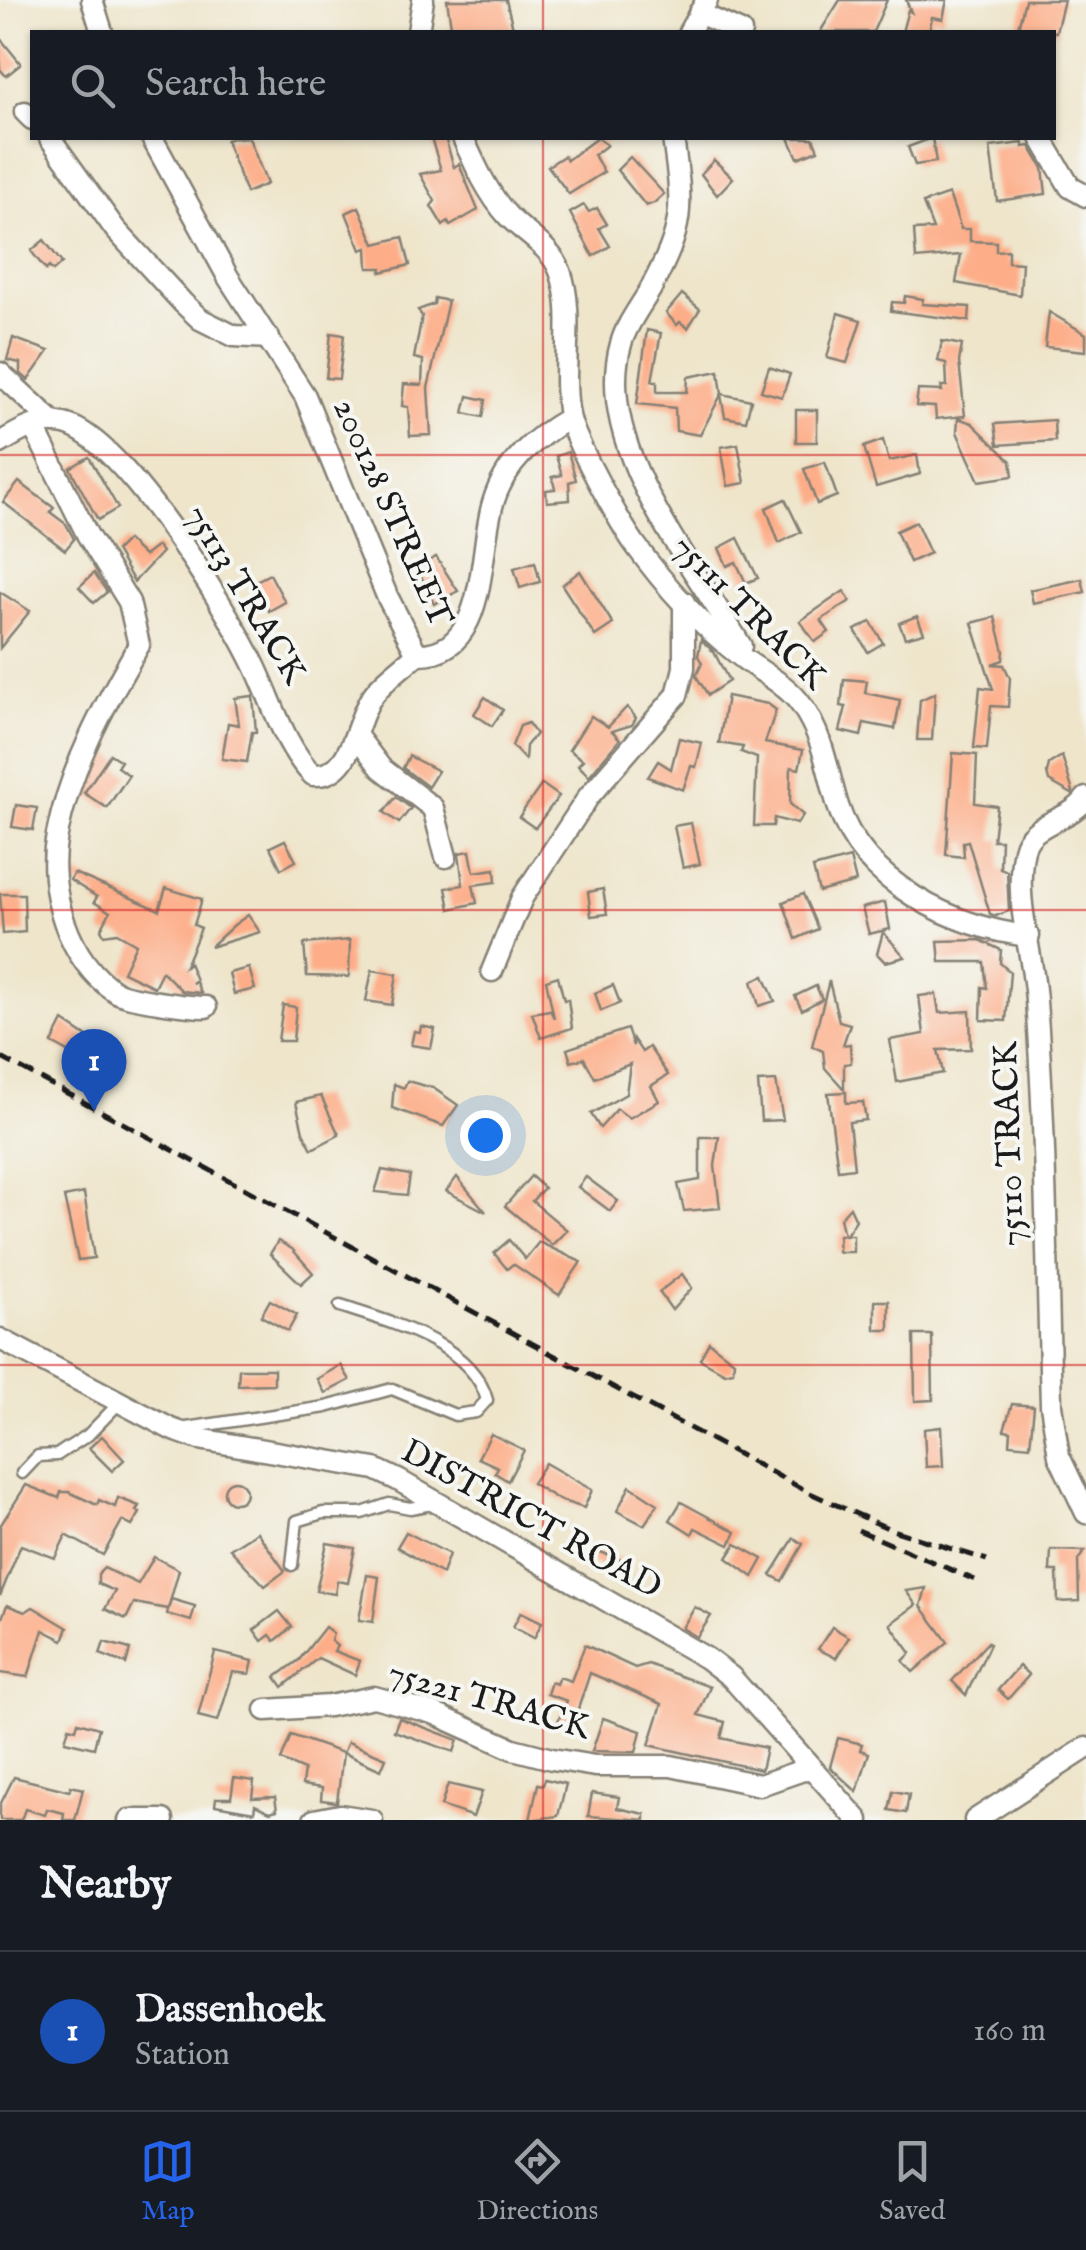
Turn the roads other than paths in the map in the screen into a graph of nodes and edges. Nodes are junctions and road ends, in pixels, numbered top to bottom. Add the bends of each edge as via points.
1 (92, 0) edge
2 (422, 0) edge
3 (703, 6) edge
4 (101, 30) edge
5 (418, 30) edge
6 (690, 30) edge
7 (739, 30) edge
8 (51, 140) edge
9 (153, 140) edge
10 (464, 140) edge
11 (673, 140) edge
12 (1042, 140) edge
13 (1086, 196) edge
14 (269, 338) junction
15 (0, 373) edge
16 (569, 418) junction
17 (54, 423) junction
18 (32, 426) junction
19 (0, 443) edge
20 (684, 602) junction
21 (417, 654) junction
22 (742, 658) junction
23 (356, 734) junction
24 (1086, 798) edge
25 (446, 857) dead end
26 (1029, 936) junction
27 (492, 971) dead end
28 (206, 1006) dead end
29 (340, 1306) dead end
30 (0, 1339) edge
31 (119, 1403) junction
32 (174, 1430) junction
33 (22, 1474) dead end
34 (438, 1502) junction
35 (1086, 1513) edge
36 (292, 1565) dead end
37 (266, 1710) dead end
38 (1086, 1748) edge
39 (809, 1768) junction
40 (129, 1820) edge
41 (163, 1820) edge
42 (314, 1820) edge
43 (372, 1820) edge
44 (858, 1820) edge
45 (975, 1820) edge

1 - 4 street
2 - 5 street
3 - 6 street
3 - 7 street
8 - 14 street via 114,228 200,319 244,340
9 - 14 street, 200128 STREET
10 - 16 street via 490,193 560,272
11 - 22 street via 682,207 675,242 622,340 615,372 620,424 666,528 735,635
12 - 13 street via 1070,187
14 - 21 street, 200128 STREET via 311,410 386,596
15 - 17 street, 75113 TRACK
16 - 20 street, 75111 TRACK via 632,539
16 - 21 street, 200128 STREET via 539,435 502,480 468,621 448,648
17 - 18 street
17 - 23 street, 75113 TRACK via 78,430 165,520 242,640 307,769 318,776 338,765
18 - 19 street
18 - 28 street via 129,602 139,645 85,746 56,836 67,937 118,994
20 - 22 street, 75111 TRACK
20 - 27 street via 684,668 674,702 589,796 522,898
21 - 23 street via 372,696
22 - 26 street, 75111 TRACK via 800,702 818,732 838,808 879,867 935,910
23 - 25 street via 381,768 433,808
24 - 26 street, 75110 TRACK via 1027,843 1022,902
26 - 35 street, 75110 TRACK via 1051,1405 1058,1456
29 - 32 lane via 448,1352 471,1368 486,1400 476,1412 455,1415 392,1389
30 - 31 street, DISTRICT ROAD
31 - 32 street, DISTRICT ROAD
31 - 33 lane via 88,1435 57,1455 38,1456
32 - 34 street, DISTRICT ROAD via 375,1468
34 - 36 lane via 298,1520
34 - 39 street, DISTRICT ROAD via 706,1658 731,1677
37 - 39 street, 75221 TRACK via 374,1697 552,1759 671,1766 751,1784
38 - 45 street
39 - 44 street, DISTRICT ROAD
40 - 41 street
42 - 43 street

